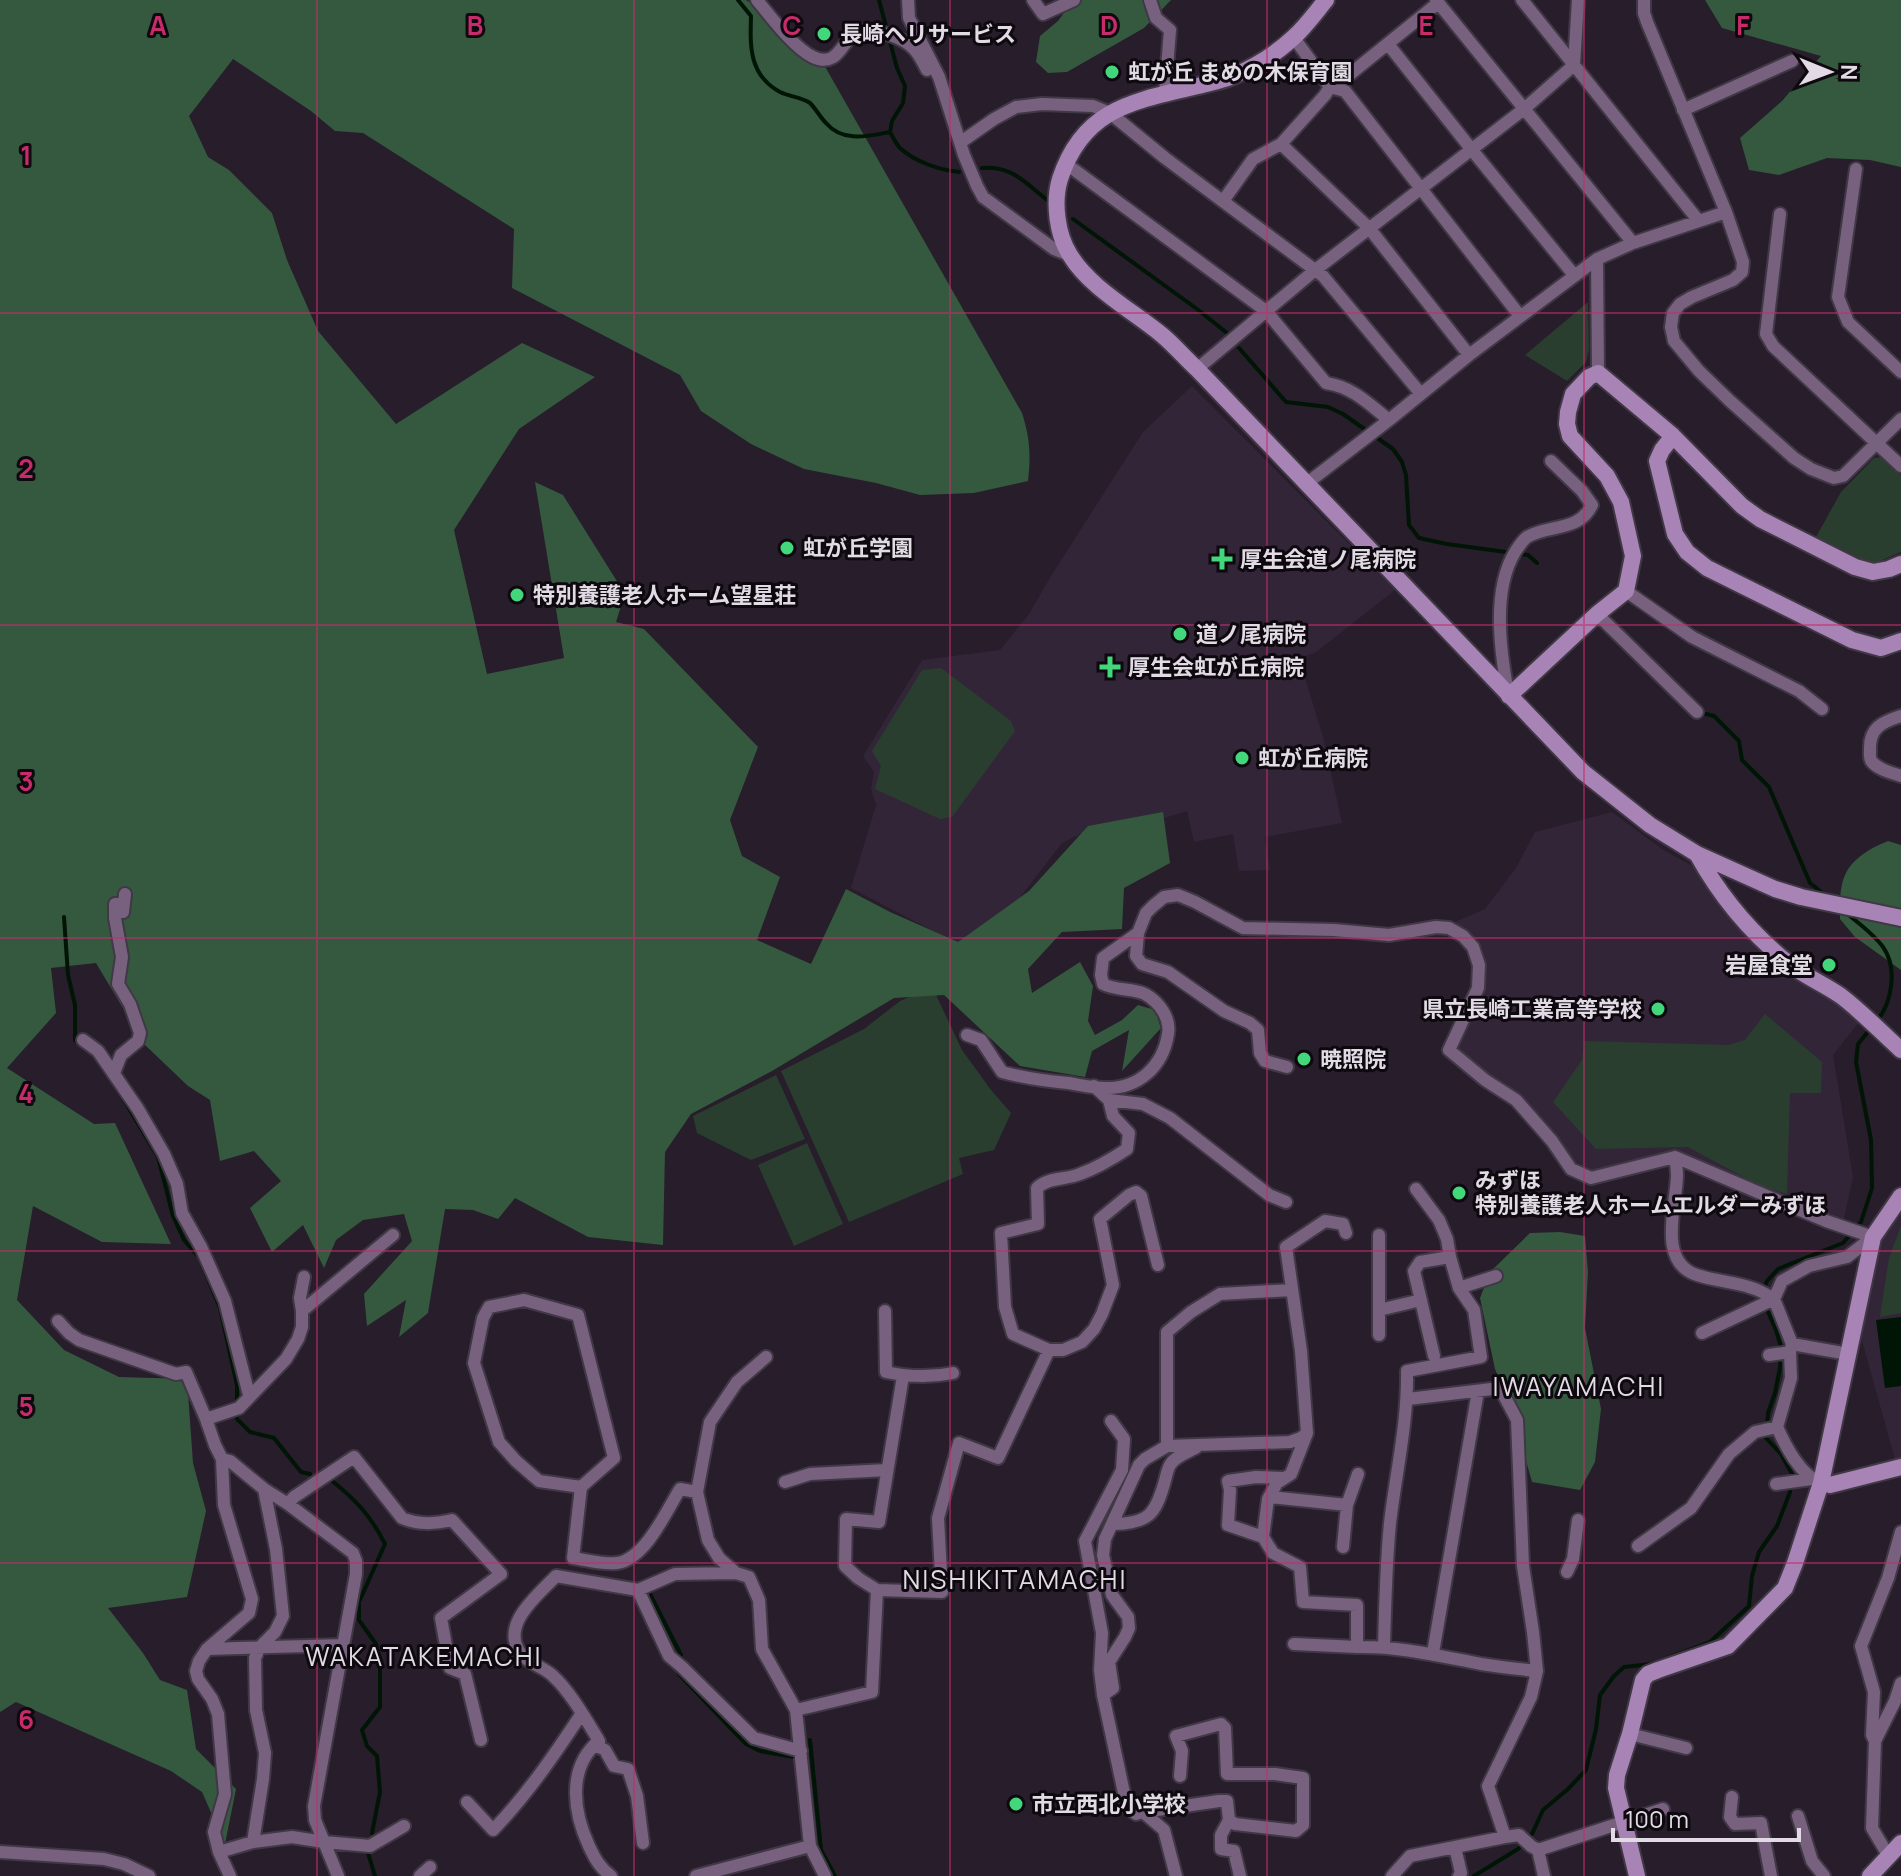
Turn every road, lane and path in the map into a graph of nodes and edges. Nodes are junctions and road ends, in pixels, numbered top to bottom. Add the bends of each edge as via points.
1 (757, 0) edge
2 (908, 0) edge
3 (1033, 0) edge
4 (1074, 0) edge
5 (1150, 0) edge
6 (1326, 0) edge
7 (1522, 0) edge
8 (1578, 0) edge
9 (1644, 0) edge
10 (1437, 1) edge
11 (1294, 38) junction
12 (1388, 44) junction
13 (1792, 61) dead end
14 (1574, 65) junction
15 (939, 77) junction
16 (1330, 87) junction
17 (1165, 93) junction
18 (1524, 109) junction
19 (1683, 110) junction
20 (1110, 113) junction
21 (961, 142) junction
22 (1281, 144) junction
23 (1472, 150) junction
24 (1065, 163) junction
25 (1856, 169) dead end
26 (1422, 188) junction
27 (1223, 201) junction
28 (1726, 212) junction
29 (1780, 214) dead end
30 (1698, 220) junction
31 (1369, 228) junction
32 (1633, 243) junction
33 (1069, 255) junction
34 (1597, 259) junction
35 (1314, 271) junction
36 (1574, 275) junction
37 (1266, 311) junction
38 (1520, 316) junction
39 (1469, 355) junction
40 (1197, 369) junction
41 (1901, 372) edge
42 (1598, 373) junction
43 (1421, 394) junction
44 (1901, 419) edge
45 (1384, 424) junction
46 (1673, 436) junction
47 (1877, 445) junction
48 (1551, 461) dead end
49 (1901, 466) edge
50 (1306, 484) junction
51 (1901, 564) edge
52 (1626, 591) junction
53 (1597, 614) junction
54 (1901, 641) edge
55 (1509, 696) junction
56 (1822, 709) dead end
57 (1697, 712) dead end
58 (1901, 716) edge
59 (1901, 776) edge
60 (1697, 854) junction
61 (125, 894) dead end
62 (1901, 918) edge
63 (1138, 933) junction
64 (967, 1035) dead end
65 (83, 1040) dead end
66 (1901, 1050) edge
67 (1287, 1067) dead end
68 (114, 1073) junction
69 (1094, 1086) junction
70 (1109, 1100) junction
71 (1675, 1157) junction
72 (1416, 1189) dead end
73 (1901, 1196) edge
74 (1286, 1202) dead end
75 (1346, 1233) dead end
76 (393, 1235) dead end
77 (1379, 1235) dead end
78 (1868, 1235) junction
79 (1450, 1257) junction
80 (1158, 1265) dead end
81 (1496, 1276) dead end
82 (304, 1277) dead end
83 (1459, 1288) junction
84 (1292, 1290) junction
85 (1774, 1299) junction
86 (1421, 1300) junction
87 (1379, 1310) junction
88 (302, 1311) junction
89 (885, 1311) dead end
90 (58, 1321) dead end
91 (1702, 1333) dead end
92 (1379, 1335) dead end
93 (1791, 1348) junction
94 (1049, 1350) junction
95 (1848, 1354) junction
96 (1769, 1355) dead end
97 (1434, 1356) dead end
98 (766, 1357) dead end
99 (953, 1373) dead end
100 (903, 1376) junction
101 (1478, 1391) junction
102 (249, 1395) junction
103 (1408, 1399) junction
104 (206, 1419) junction
105 (1111, 1421) dead end
106 (1777, 1427) junction
107 (1307, 1433) junction
108 (1167, 1446) junction
109 (1200, 1446) junction
110 (222, 1459) junction
111 (1901, 1467) edge
112 (887, 1470) junction
113 (1358, 1474) dead end
114 (1283, 1478) junction
115 (1816, 1481) junction
116 (785, 1482) dead end
117 (1776, 1484) dead end
118 (581, 1487) junction
119 (264, 1489) junction
120 (697, 1492) junction
121 (1270, 1497) junction
122 (288, 1504) junction
123 (1347, 1505) junction
124 (1578, 1520) dead end
125 (1114, 1524) junction
126 (1901, 1532) edge
127 (1263, 1537) junction
128 (1638, 1546) dead end
129 (1343, 1547) dead end
130 (1567, 1572) dead end
131 (736, 1573) junction
132 (638, 1590) junction
133 (877, 1590) junction
134 (1294, 1644) dead end
135 (343, 1645) junction
136 (1384, 1646) junction
137 (260, 1647) junction
138 (1357, 1647) junction
139 (207, 1649) junction
140 (1433, 1653) junction
141 (1537, 1671) junction
142 (1901, 1683) edge
143 (1103, 1695) junction
144 (796, 1710) junction
145 (582, 1713) junction
146 (1630, 1734) junction
147 (481, 1740) dead end
148 (1875, 1741) junction
149 (595, 1745) junction
150 (1686, 1748) dead end
151 (801, 1751) junction
152 (1180, 1776) dead end
153 (1732, 1797) dead end
154 (467, 1802) dead end
155 (1663, 1809) dead end
156 (1143, 1812) junction
157 (1798, 1816) dead end
158 (1229, 1820) junction
159 (1624, 1821) junction
160 (404, 1826) dead end
161 (1505, 1837) junction
162 (253, 1842) junction
163 (324, 1842) junction
164 (643, 1843) dead end
165 (1901, 1843) edge
166 (1530, 1845) junction
167 (810, 1846) junction
168 (1455, 1847) junction
169 (0, 1852) edge
170 (219, 1852) junction
171 (1888, 1855) junction
172 (149, 1876) edge
173 (230, 1876) edge
174 (338, 1876) edge
175 (611, 1876) edge
176 (696, 1876) edge
177 (825, 1876) edge
178 (1176, 1876) edge
179 (1240, 1876) edge
180 (1392, 1876) edge
181 (1459, 1876) edge
182 (1544, 1876) edge
183 (1637, 1876) edge
184 (1771, 1876) edge
185 (1824, 1876) edge
186 (1870, 1876) edge

1 - 15 street via 814,58 835,56 861,31 879,33 904,41 930,76
2 - 15 street via 909,18
3 - 4 street via 1043,14
5 - 17 street via 1156,18 1170,30
6 - 11 street
7 - 14 street
8 - 14 street
9 - 19 street via 1644,13
10 - 12 street
10 - 18 street
11 - 16 street
11 - 17 street via 1231,77
12 - 16 street
12 - 23 street
13 - 19 street
14 - 18 street
14 - 30 street
15 - 21 street
16 - 22 street
16 - 26 street via 1345,91
17 - 20 street
18 - 23 street
18 - 32 street
19 - 28 street
20 - 21 street via 1093,106 1016,107
20 - 24 street via 1082,136
20 - 27 street
21 - 33 street via 983,197
22 - 27 street via 1253,159
22 - 31 street
23 - 26 street
23 - 36 street
24 - 33 street via 1057,197
24 - 37 street
25 - 41 street via 1838,297 1848,322
26 - 31 street
26 - 38 street
27 - 35 street
28 - 30 street
28 - 47 street via 1742,272 1680,304 1673,313 1674,341 1730,401 1811,469 1843,476
29 - 47 street via 1766,334
30 - 32 street
31 - 35 street
31 - 39 street
32 - 34 street
33 - 40 street
34 - 36 street
34 - 42 street
35 - 37 street
35 - 43 street
36 - 38 street
37 - 40 street
37 - 45 street via 1326,383 1357,394
38 - 39 street
39 - 43 street
40 - 50 street
42 - 46 street
42 - 52 street via 1573,394 1567,424 1570,436 1607,476 1621,502 1633,556
43 - 45 street
44 - 47 street
45 - 50 street
46 - 51 street via 1760,519 1864,570
46 - 54 street via 1657,461 1675,534 1687,552 1707,568 1852,640 1881,648
47 - 49 street
48 - 55 street via 1592,505 1579,522 1526,538 1510,560 1500,624
50 - 55 street
52 - 53 street
52 - 56 street via 1692,637 1799,691
53 - 55 street
53 - 57 street
55 - 60 street via 1583,772
58 - 59 street via 1870,736 1870,757
60 - 62 street via 1775,889
60 - 66 street via 1737,914 1770,946 1841,996
61 - 68 street via 123,912 115,904 122,957 118,984 140,1033
63 - 67 street via 1136,956 1142,964 1168,972 1250,1023 1258,1030 1265,1061
63 - 69 street via 1103,958 1101,975 1112,989 1144,993 1168,1017 1162,1057 1138,1082
63 - 71 street via 1153,906 1178,895 1243,928 1389,935 1449,928 1473,947 1479,965 1478,988 1449,1050 1516,1100 1571,1169 1591,1178
64 - 69 street via 981,1040 1002,1072
65 - 68 street
68 - 102 street via 177,1184 182,1213 225,1301
69 - 70 street
70 - 74 street via 1143,1104 1170,1118 1259,1189
70 - 94 street via 1113,1116 1129,1133 1127,1149 1078,1175 1043,1182 1037,1188 1038,1224 1001,1233 1005,1307 1013,1334
71 - 78 street
71 - 85 street via 1672,1217 1677,1260 1696,1275 1752,1288
72 - 79 street via 1439,1220
73 - 78 street
75 - 84 street via 1343,1224 1325,1221 1286,1247
76 - 88 street
77 - 87 street
78 - 85 street via 1847,1257 1809,1266 1782,1281
78 - 95 street
79 - 83 street
79 - 86 street via 1420,1262 1414,1271
80 - 94 street via 1136,1192 1100,1219 1113,1285 1094,1329 1082,1342
81 - 83 street
82 - 88 street
83 - 103 street via 1474,1310 1481,1357 1407,1371
84 - 107 street
84 - 108 street via 1220,1294 1167,1332
85 - 91 street
85 - 93 street
86 - 87 street
86 - 97 street
87 - 92 street
88 - 102 street via 302,1327 286,1359
89 - 100 street via 886,1372
90 - 104 street via 79,1340 176,1374 186,1372
93 - 95 street
93 - 96 street
93 - 106 street via 1791,1378
94 - 133 street via 998,1458 959,1443 938,1518 942,1592
95 - 115 street
98 - 120 street via 737,1382 710,1422
99 - 100 street
100 - 112 street
101 - 103 street
101 - 140 street
101 - 141 street via 1500,1388 1517,1420 1523,1566
102 - 104 street via 239,1408
103 - 136 street via 1388,1546
104 - 110 street
105 - 143 street via 1124,1439 1122,1470 1085,1541 1102,1633
106 - 115 street
106 - 128 street via 1755,1432 1729,1454 1691,1508
107 - 109 street via 1290,1442
107 - 114 street via 1291,1474
108 - 109 street
108 - 125 street via 1139,1465
109 - 125 street via 1170,1464 1156,1508 1133,1523
110 - 119 street
110 - 139 street via 224,1505 252,1599 245,1618
111 - 115 street via 1830,1485
112 - 116 street via 810,1474
112 - 133 street via 879,1522 846,1519 845,1566
113 - 123 street
114 - 121 street
114 - 127 street via 1228,1481 1228,1525
115 - 117 street
115 - 146 street via 1785,1588 1728,1646 1648,1674
118 - 118 street via 539,1481 499,1442 474,1363 489,1307 524,1300 578,1315 614,1458
118 - 120 street via 573,1558 612,1564 627,1561 647,1543 680,1489
119 - 122 street
119 - 137 street via 283,1616
120 - 131 street via 708,1540
121 - 123 street
121 - 127 street
122 - 135 street via 353,1553 356,1574
122 - 147 street via 354,1457 402,1518 429,1524 452,1520 501,1574 441,1618 450,1668 465,1674
123 - 129 street
124 - 130 street
125 - 143 street via 1103,1555 1112,1595 1128,1617 1129,1628 1109,1662 1113,1688
126 - 148 street via 1861,1646 1874,1692
127 - 138 street via 1273,1553 1300,1567 1303,1602 1357,1605
131 - 132 street via 675,1574
131 - 144 street via 749,1577 754,1588 762,1649
132 - 145 street via 556,1576 517,1622 514,1636 521,1654 553,1676
132 - 151 street via 669,1656 754,1738
133 - 144 street via 872,1692
134 - 138 street
135 - 137 street
135 - 163 street via 314,1806
136 - 138 street
136 - 140 street
137 - 139 street
137 - 162 street via 255,1658 256,1710 265,1753
139 - 170 street via 196,1671 218,1714 225,1794 214,1832
140 - 141 street
141 - 161 street via 1531,1697 1488,1786
142 - 148 street
143 - 156 street via 1127,1807
144 - 151 street
145 - 149 street via 599,1741
145 - 154 street via 493,1830
146 - 150 street
146 - 159 street via 1617,1775
148 - 171 street via 1872,1828
149 - 164 street via 605,1750 614,1766 628,1769
149 - 175 street via 580,1769 577,1813 598,1864
151 - 167 street
152 - 158 street via 1182,1751 1176,1736 1221,1724 1227,1774 1303,1778 1303,1825 1296,1831
153 - 184 street via 1730,1817 1735,1824 1761,1823
155 - 159 street
156 - 158 street via 1227,1801
156 - 178 street via 1164,1830
157 - 185 street via 1812,1861
158 - 179 street via 1221,1849 1234,1851
159 - 166 street
159 - 183 street
160 - 163 street via 370,1846
161 - 166 street via 1519,1835
161 - 168 street
162 - 163 street via 292,1837
162 - 170 street
163 - 174 street
165 - 171 street
166 - 182 street
167 - 176 street
167 - 177 street
168 - 180 street via 1410,1856
168 - 181 street
169 - 172 street via 104,1859
170 - 173 street
171 - 186 street

